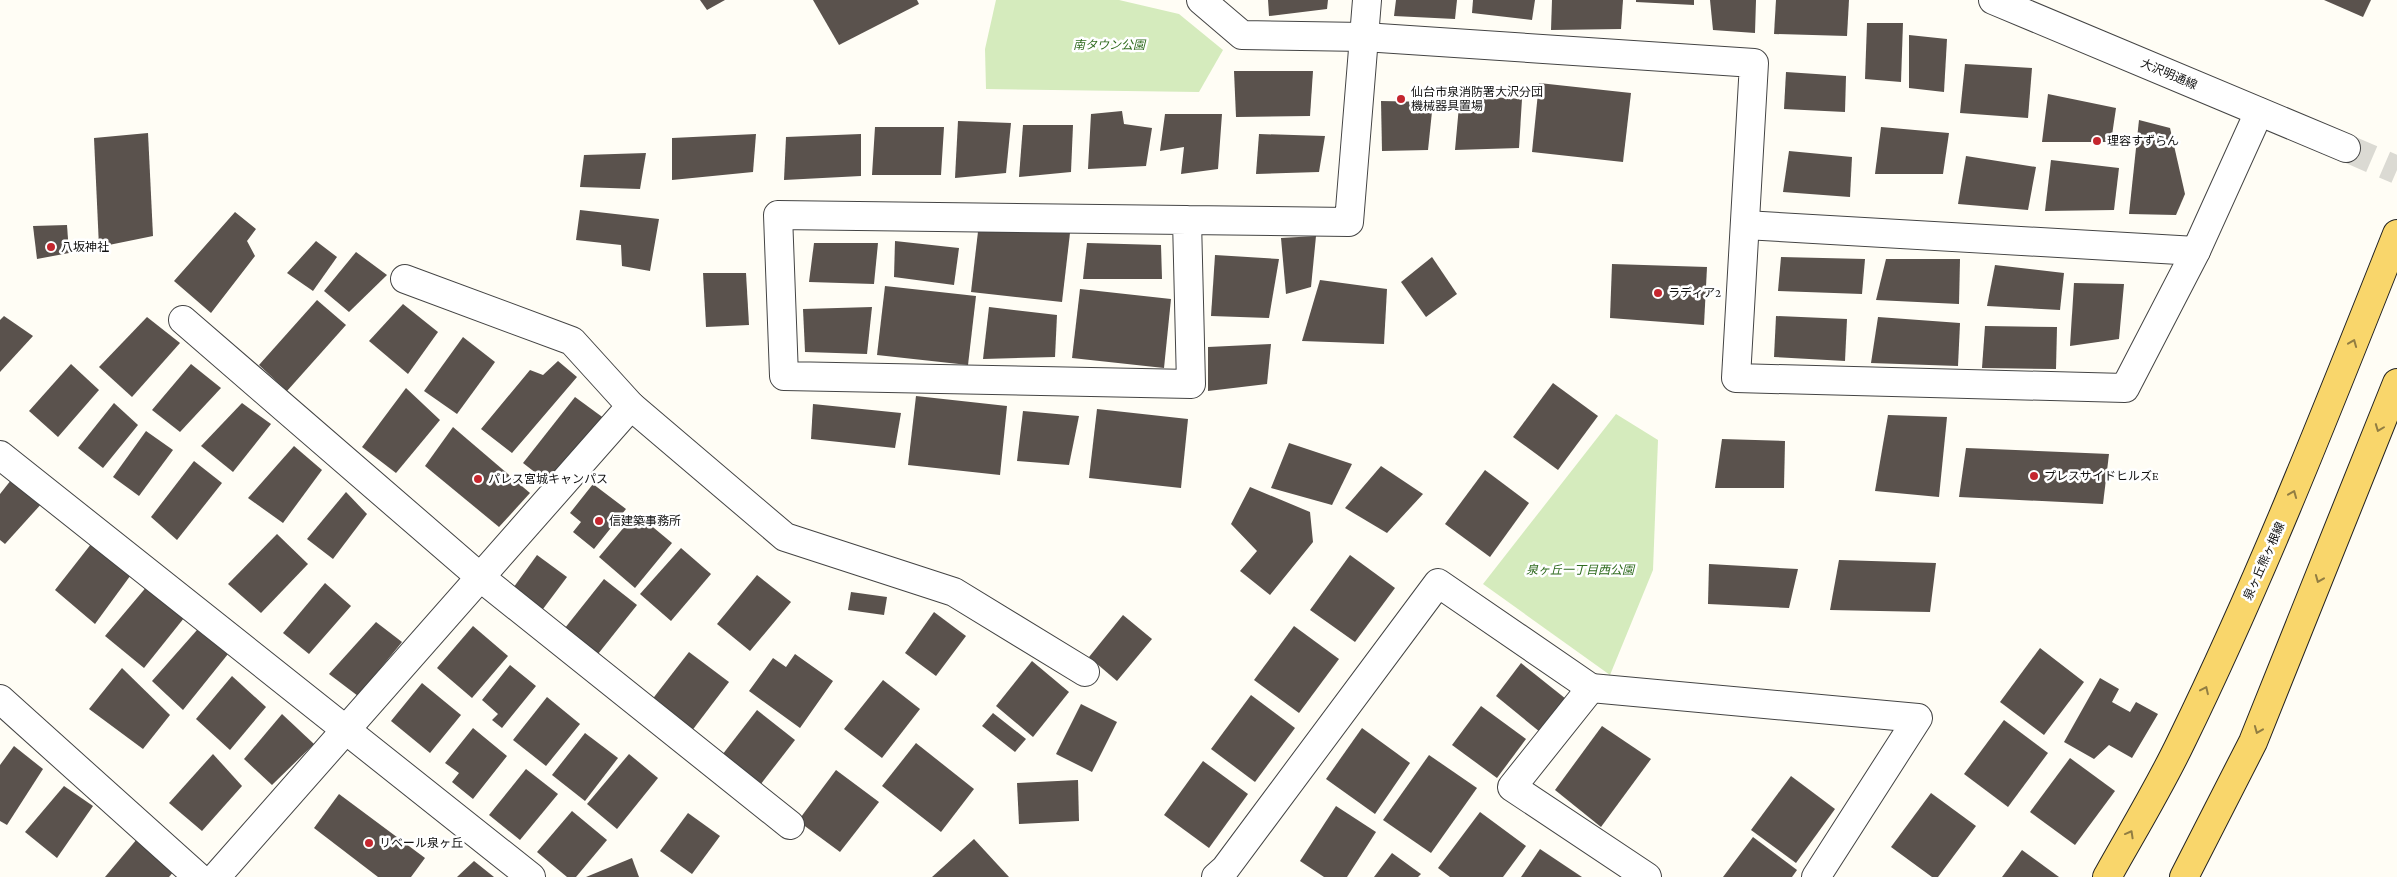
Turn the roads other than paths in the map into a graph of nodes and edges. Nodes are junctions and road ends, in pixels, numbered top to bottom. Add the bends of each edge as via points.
1 (1202, 0) edge
2 (1367, 0) edge
3 (1993, 0) edge
4 (1364, 37) junction
5 (2259, 112) junction
6 (2346, 148) tunnel mouth
7 (1187, 220) junction
8 (1745, 225) junction
9 (2397, 234) edge
10 (2196, 251) junction
11 (405, 279) dead end
12 (183, 320) dead end
13 (2397, 383) edge
14 (631, 406) junction
15 (0, 455) edge
16 (480, 577) junction
17 (1085, 672) dead end
18 (1591, 688) junction
19 (0, 699) edge
20 (346, 728) junction
21 (790, 825) dead end
22 (1226, 874) edge
23 (198, 877) edge
24 (216, 877) edge
25 (531, 877) edge
26 (1647, 877) edge
27 (1816, 877) edge
28 (2107, 877) edge
29 (2184, 877) edge

1 - 4 street via 1242,35
2 - 4 street
3 - 5 street, 大沢明通線
4 - 7 street via 1349,222
4 - 8 street via 1754,63
5 - 6 street, 大沢明通線
5 - 10 street
7 - 7 street via 1191,384 784,376 778,215
8 - 10 street
8 - 10 street via 1736,378 2125,388
28 -> 9 main road, 泉ヶ丘熊ヶ根線 via 2181,743 2224,649 2289,503
11 - 14 street via 572,341
12 - 16 street
13 -> 29 main road via 2253,742
14 - 16 street
14 - 17 street via 785,537 954,592
15 - 20 street
16 - 20 street
16 - 21 street
18 - 22 street via 1438,583
18 - 26 street via 1512,787
18 - 27 street via 1918,718
19 - 23 street
20 - 24 street
20 - 25 street

